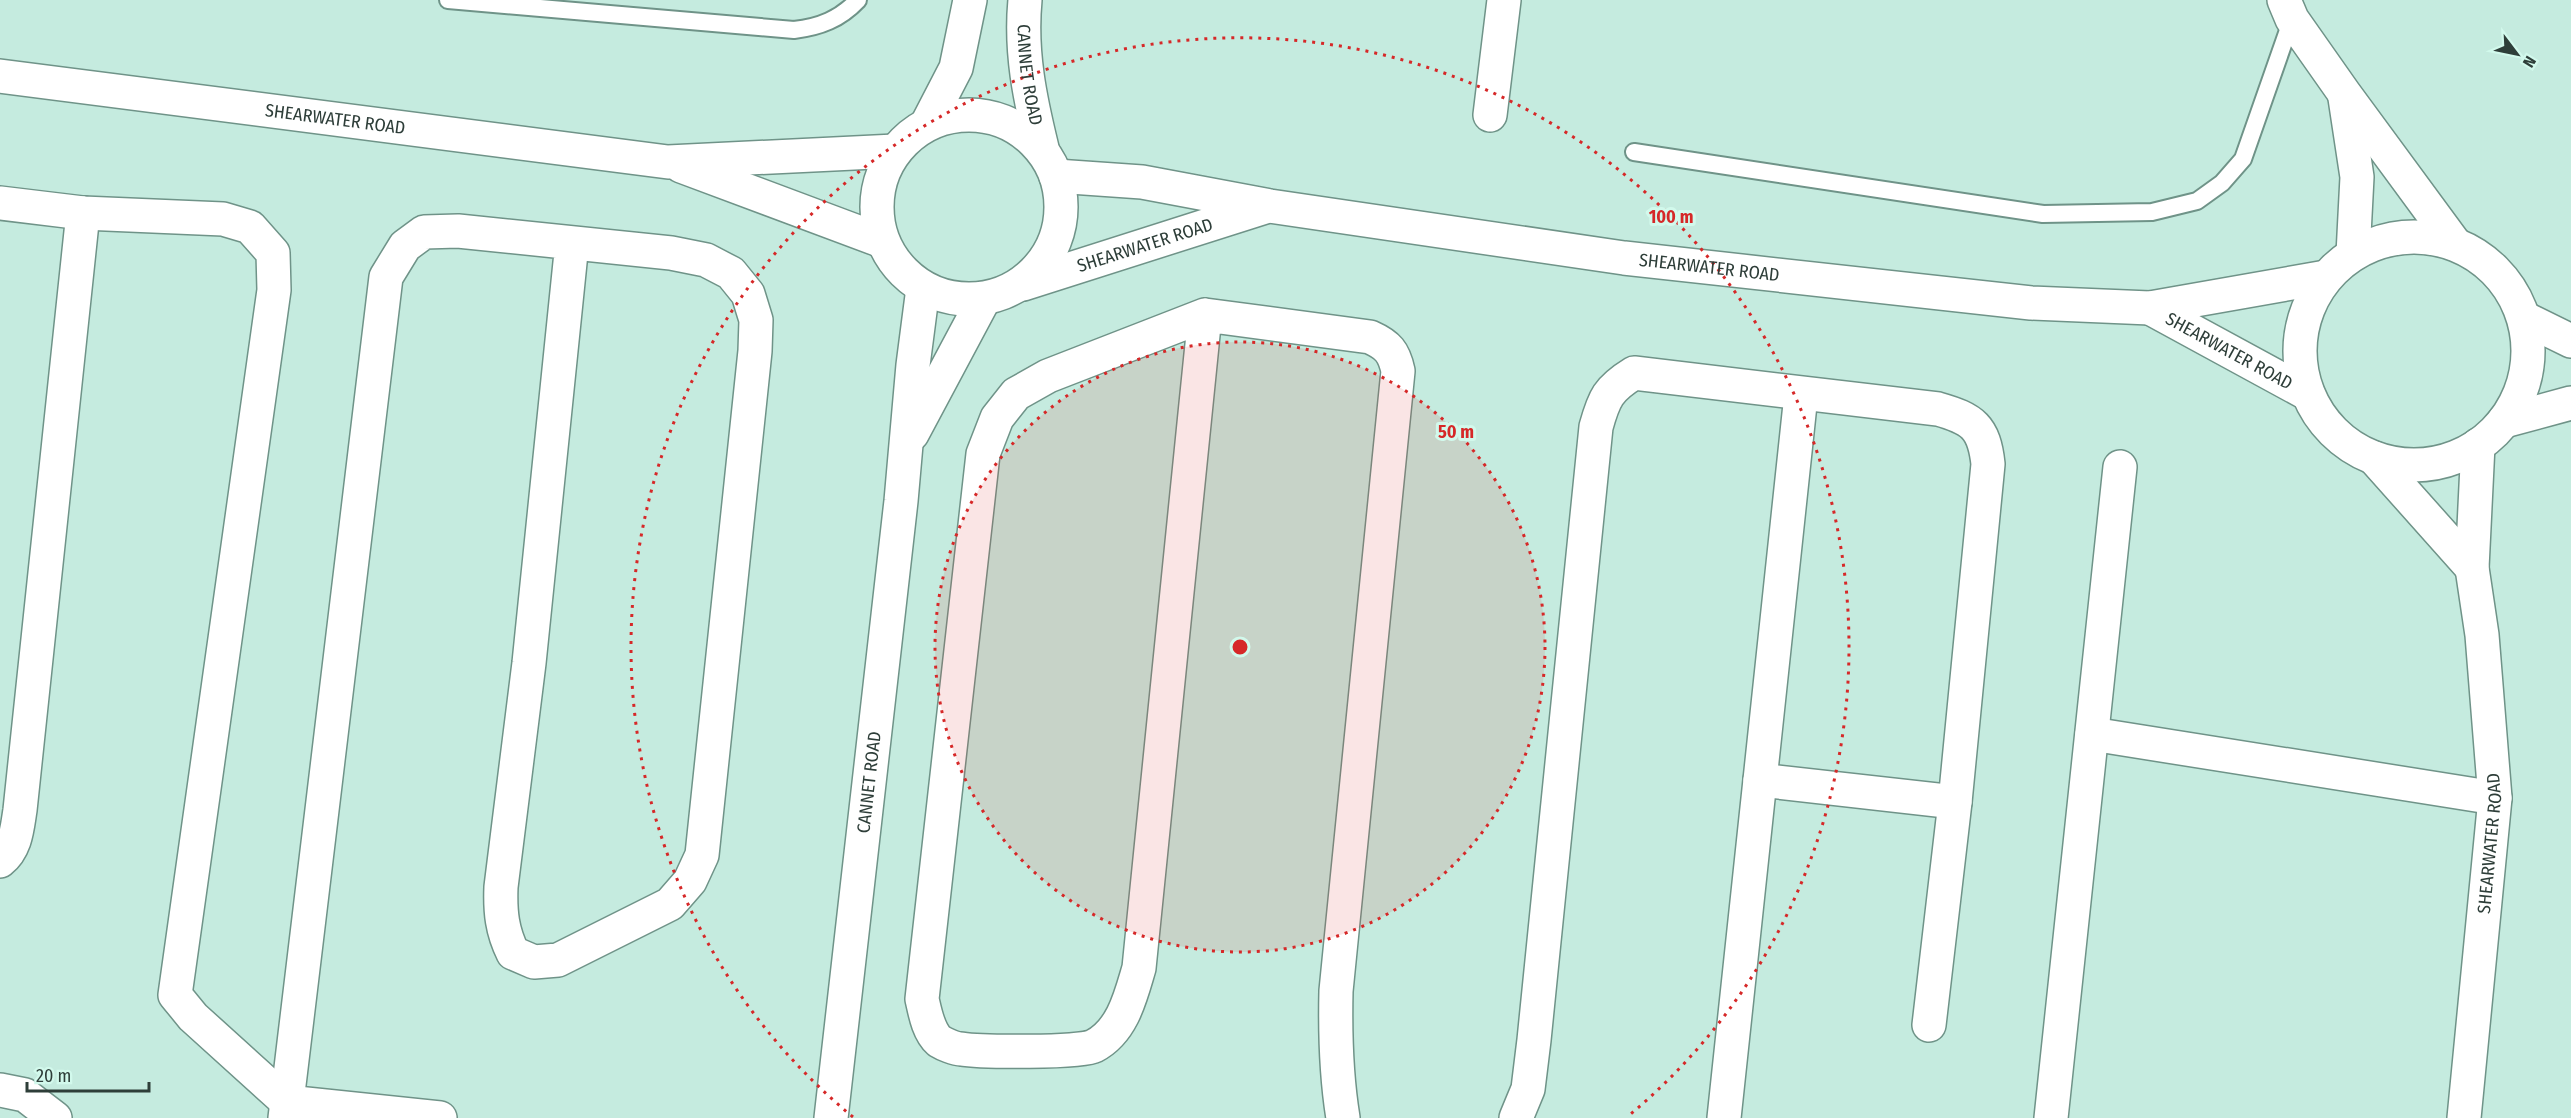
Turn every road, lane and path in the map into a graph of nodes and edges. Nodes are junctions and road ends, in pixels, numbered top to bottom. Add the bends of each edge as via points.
1 (448, 0) edge
2 (858, 0) edge
3 (970, 0) edge
4 (1025, 0) edge
5 (1504, 0) edge
6 (2288, 10) edge
7 (0, 75) edge
8 (2344, 93) junction
9 (1490, 115) dead end
10 (927, 124) junction
11 (895, 151) junction
12 (1634, 152) dead end
13 (668, 162) junction
14 (1049, 162) junction
15 (0, 202) edge
16 (1270, 206) junction
17 (83, 213) junction
18 (882, 241) junction
19 (572, 243) junction
20 (2455, 244) junction
21 (2353, 254) junction
22 (2326, 278) junction
23 (1019, 285) junction
24 (923, 288) junction
25 (984, 299) junction
26 (2150, 308) junction
27 (1205, 315) junction
28 (2524, 318) junction
29 (2571, 341) edge
30 (2308, 394) junction
31 (1801, 395) junction
32 (2571, 403) edge
33 (2504, 421) junction
34 (2478, 445) junction
35 (906, 446) junction
36 (2374, 458) junction
37 (2120, 467) dead end
38 (2472, 568) junction
39 (2092, 734) junction
40 (1760, 780) junction
41 (2496, 798) junction
42 (1955, 802) junction
43 (0, 861) edge
44 (1929, 1025) dead end
45 (0, 1090) edge
46 (278, 1113) edge
47 (55, 1118) edge
48 (440, 1118) edge
49 (831, 1118) edge
50 (1343, 1118) edge
51 (1516, 1118) edge
52 (1724, 1118) edge
53 (2051, 1118) edge
54 (2464, 1118) edge

1 - 2 lane via 794,30 834,20
3 - 10 street via 956,68
4 - 14 street, CANNET ROAD via 1024,57 1029,95
5 - 9 street
6 - 8 street
6 - 12 lane via 2243,159 2222,183 2197,201 2152,212 2043,214
7 - 13 street, SHEARWATER ROAD
8 - 20 street
8 - 21 street via 2357,177
10 - 11 street
10 - 14 street via 958,115 989,116 1018,127
11 - 13 street, SHEARWATER ROAD
11 - 18 street via 877,194
13 - 18 street, SHEARWATER ROAD
14 - 16 street, SHEARWATER ROAD
14 - 23 street via 1062,206 1056,237 1042,264
15 - 17 street
16 - 23 street, SHEARWATER ROAD
16 - 26 street, SHEARWATER ROAD via 1636,259 2031,303
17 - 43 street via 20,810 15,839 8,855
17 - 46 street via 223,219 250,227 273,253 274,290 175,995
18 - 24 street via 892,260
19 - 19 street via 671,253 706,260 731,273 748,294 756,321 755,351 702,855 690,881 670,904 558,960 534,962 513,953 504,935 501,887 529,663
19 - 46 street via 458,231 424,232 405,246 386,277
20 - 21 street via 2409,237 2386,240
20 - 28 street via 2486,261 2509,287
21 - 22 street
22 - 26 street, SHEARWATER ROAD
22 - 30 street via 2304,321 2300,346
23 - 25 street
24 - 25 street via 964,300
24 - 35 street, CANNET ROAD
25 - 35 street, CANNET ROAD
26 - 30 street, SHEARWATER ROAD
27 - 27 street via 1048,376 1016,394 997,418 983,454 922,999 927,1020 939,1040 959,1049 1073,1051 1094,1046 1113,1029 1130,1002 1138,968
27 - 50 street via 1370,337 1394,354 1398,371 1336,991 1335,1044
28 - 29 street
28 - 33 street via 2528,354 2522,389
30 - 36 street via 2324,421 2346,443
31 - 40 street
31 - 42 street via 1938,409 1960,415 1979,429 1986,444 1989,464
31 - 51 street via 1634,373 1615,385 1603,402 1596,427 1534,1040 1528,1089
32 - 33 street
33 - 34 street
34 - 36 street via 2445,461 2409,465
34 - 38 street, SHEARWATER ROAD
35 - 49 street, CANNET ROAD
36 - 38 street
37 - 39 street
38 - 41 street, SHEARWATER ROAD
39 - 41 street
39 - 53 street
40 - 42 street
40 - 52 street
41 - 54 street, SHEARWATER ROAD
42 - 44 street
45 - 47 street via 25,1095
46 - 48 street

